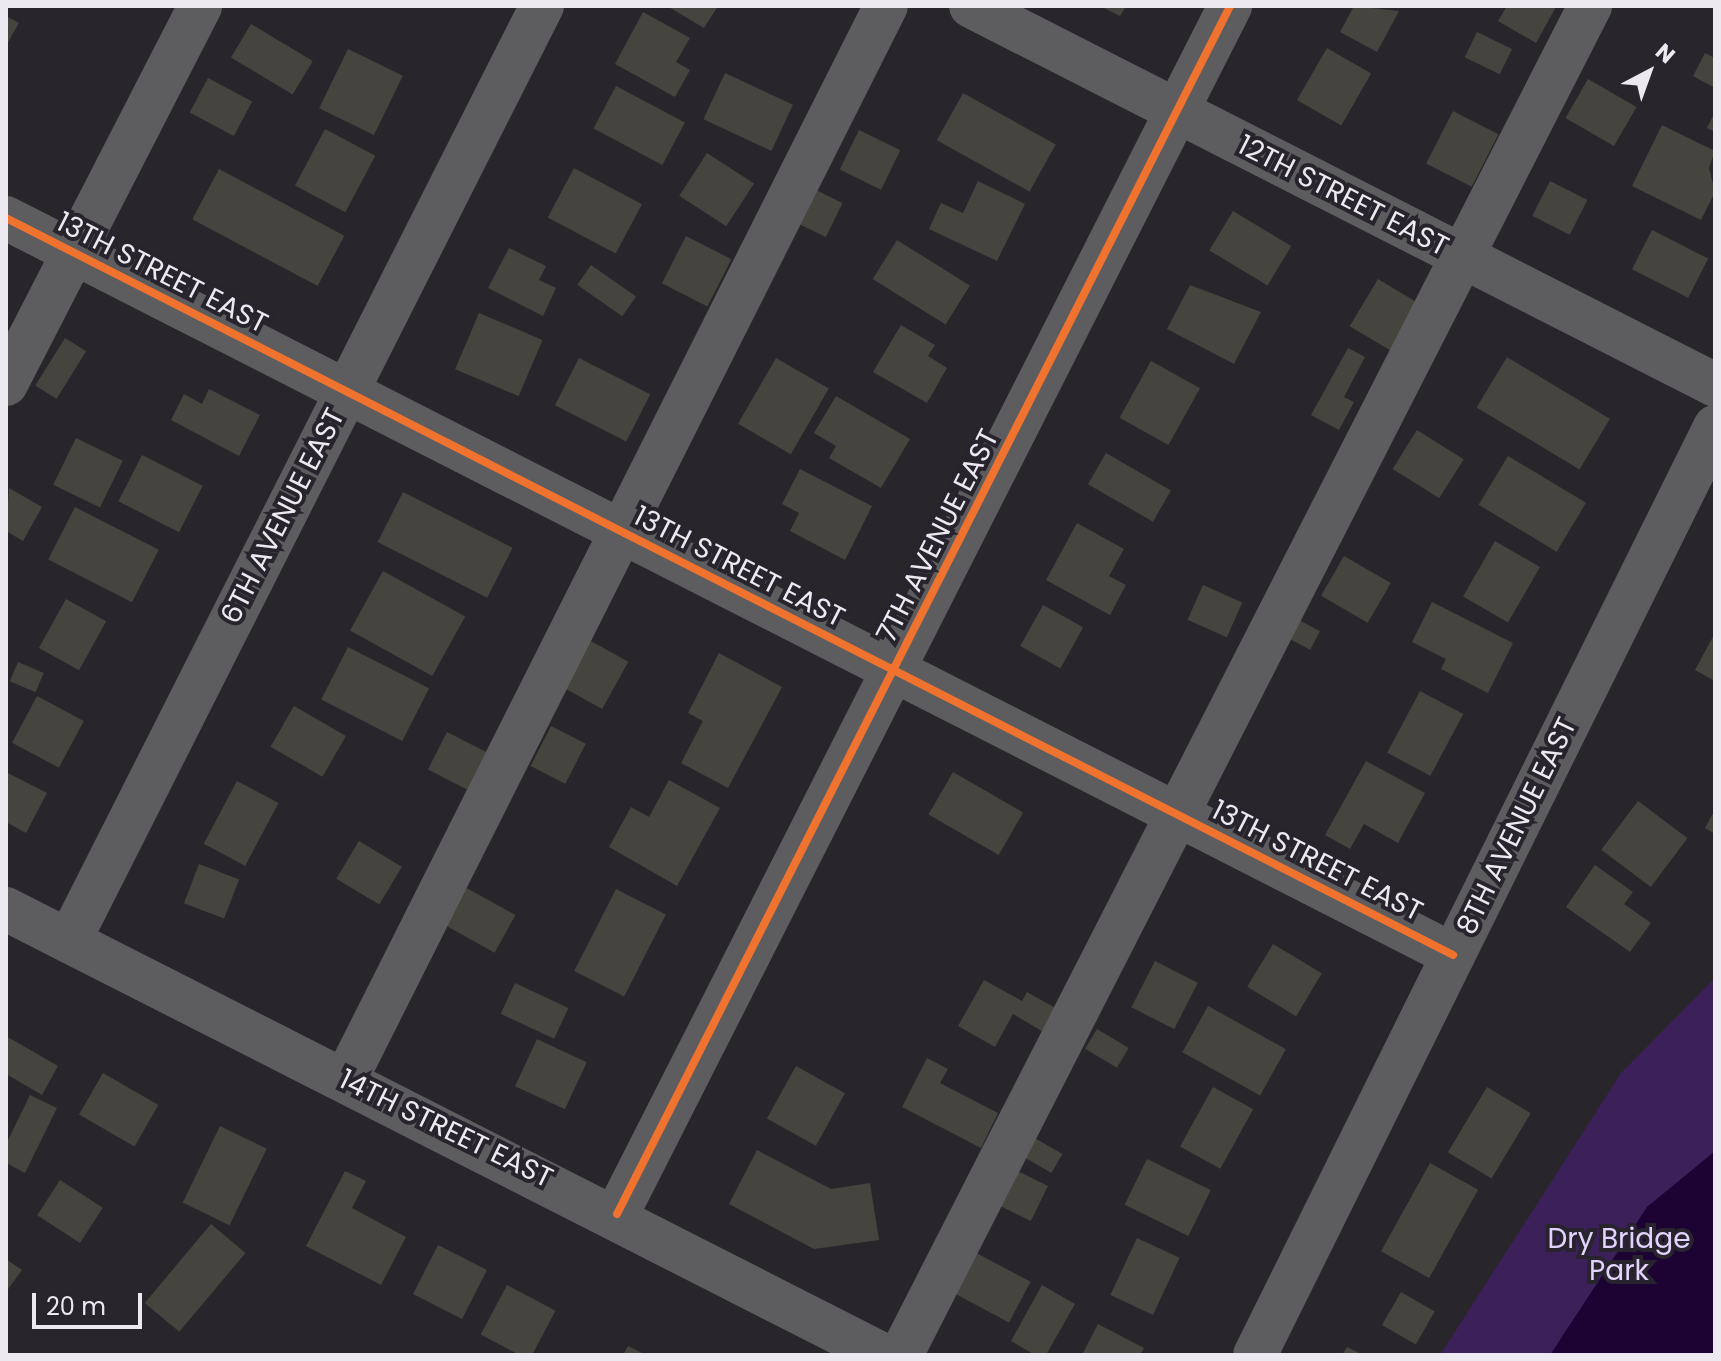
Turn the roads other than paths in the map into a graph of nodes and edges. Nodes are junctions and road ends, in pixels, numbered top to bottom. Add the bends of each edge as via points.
1 (200, 6) edge
2 (542, 6) edge
3 (886, 6) edge
4 (971, 6) edge
5 (1230, 6) edge
6 (1590, 6) edge
7 (1177, 111) junction
8 (6, 218) edge
9 (75, 253) junction
10 (1462, 256) junction
11 (6, 384) edge
12 (1715, 385) edge
13 (345, 392) junction
14 (1715, 427) edge
15 (620, 531) junction
16 (894, 671) junction
17 (1174, 813) junction
18 (6, 909) edge
19 (69, 941) junction
20 (1453, 955) junction
21 (346, 1079) junction
22 (617, 1214) junction
23 (883, 1355) edge
24 (901, 1355) edge
25 (1255, 1355) edge

1 - 9 street
2 - 13 street, 6TH AVENUE EAST
3 - 15 street
4 - 7 street, 12TH STREET EAST
5 - 7 street, 7TH AVENUE EAST
6 - 10 street
7 - 10 street, 12TH STREET EAST
7 - 16 street, 7TH AVENUE EAST
8 - 9 street, 13TH STREET EAST
9 - 11 street
9 - 13 street, 13TH STREET EAST
10 - 12 street, 12TH STREET EAST
10 - 17 street
13 - 15 street, 13TH STREET EAST
13 - 19 street, 6TH AVENUE EAST
14 - 20 street, 8TH AVENUE EAST
15 - 16 street, 13TH STREET EAST
15 - 21 street
16 - 17 street, 13TH STREET EAST
16 - 22 street, 7TH AVENUE EAST
17 - 20 street, 13TH STREET EAST
17 - 24 street
18 - 19 street, 14TH STREET EAST
19 - 21 street, 14TH STREET EAST
20 - 25 street, 8TH AVENUE EAST
21 - 22 street, 14TH STREET EAST
22 - 23 street, 14TH STREET EAST

